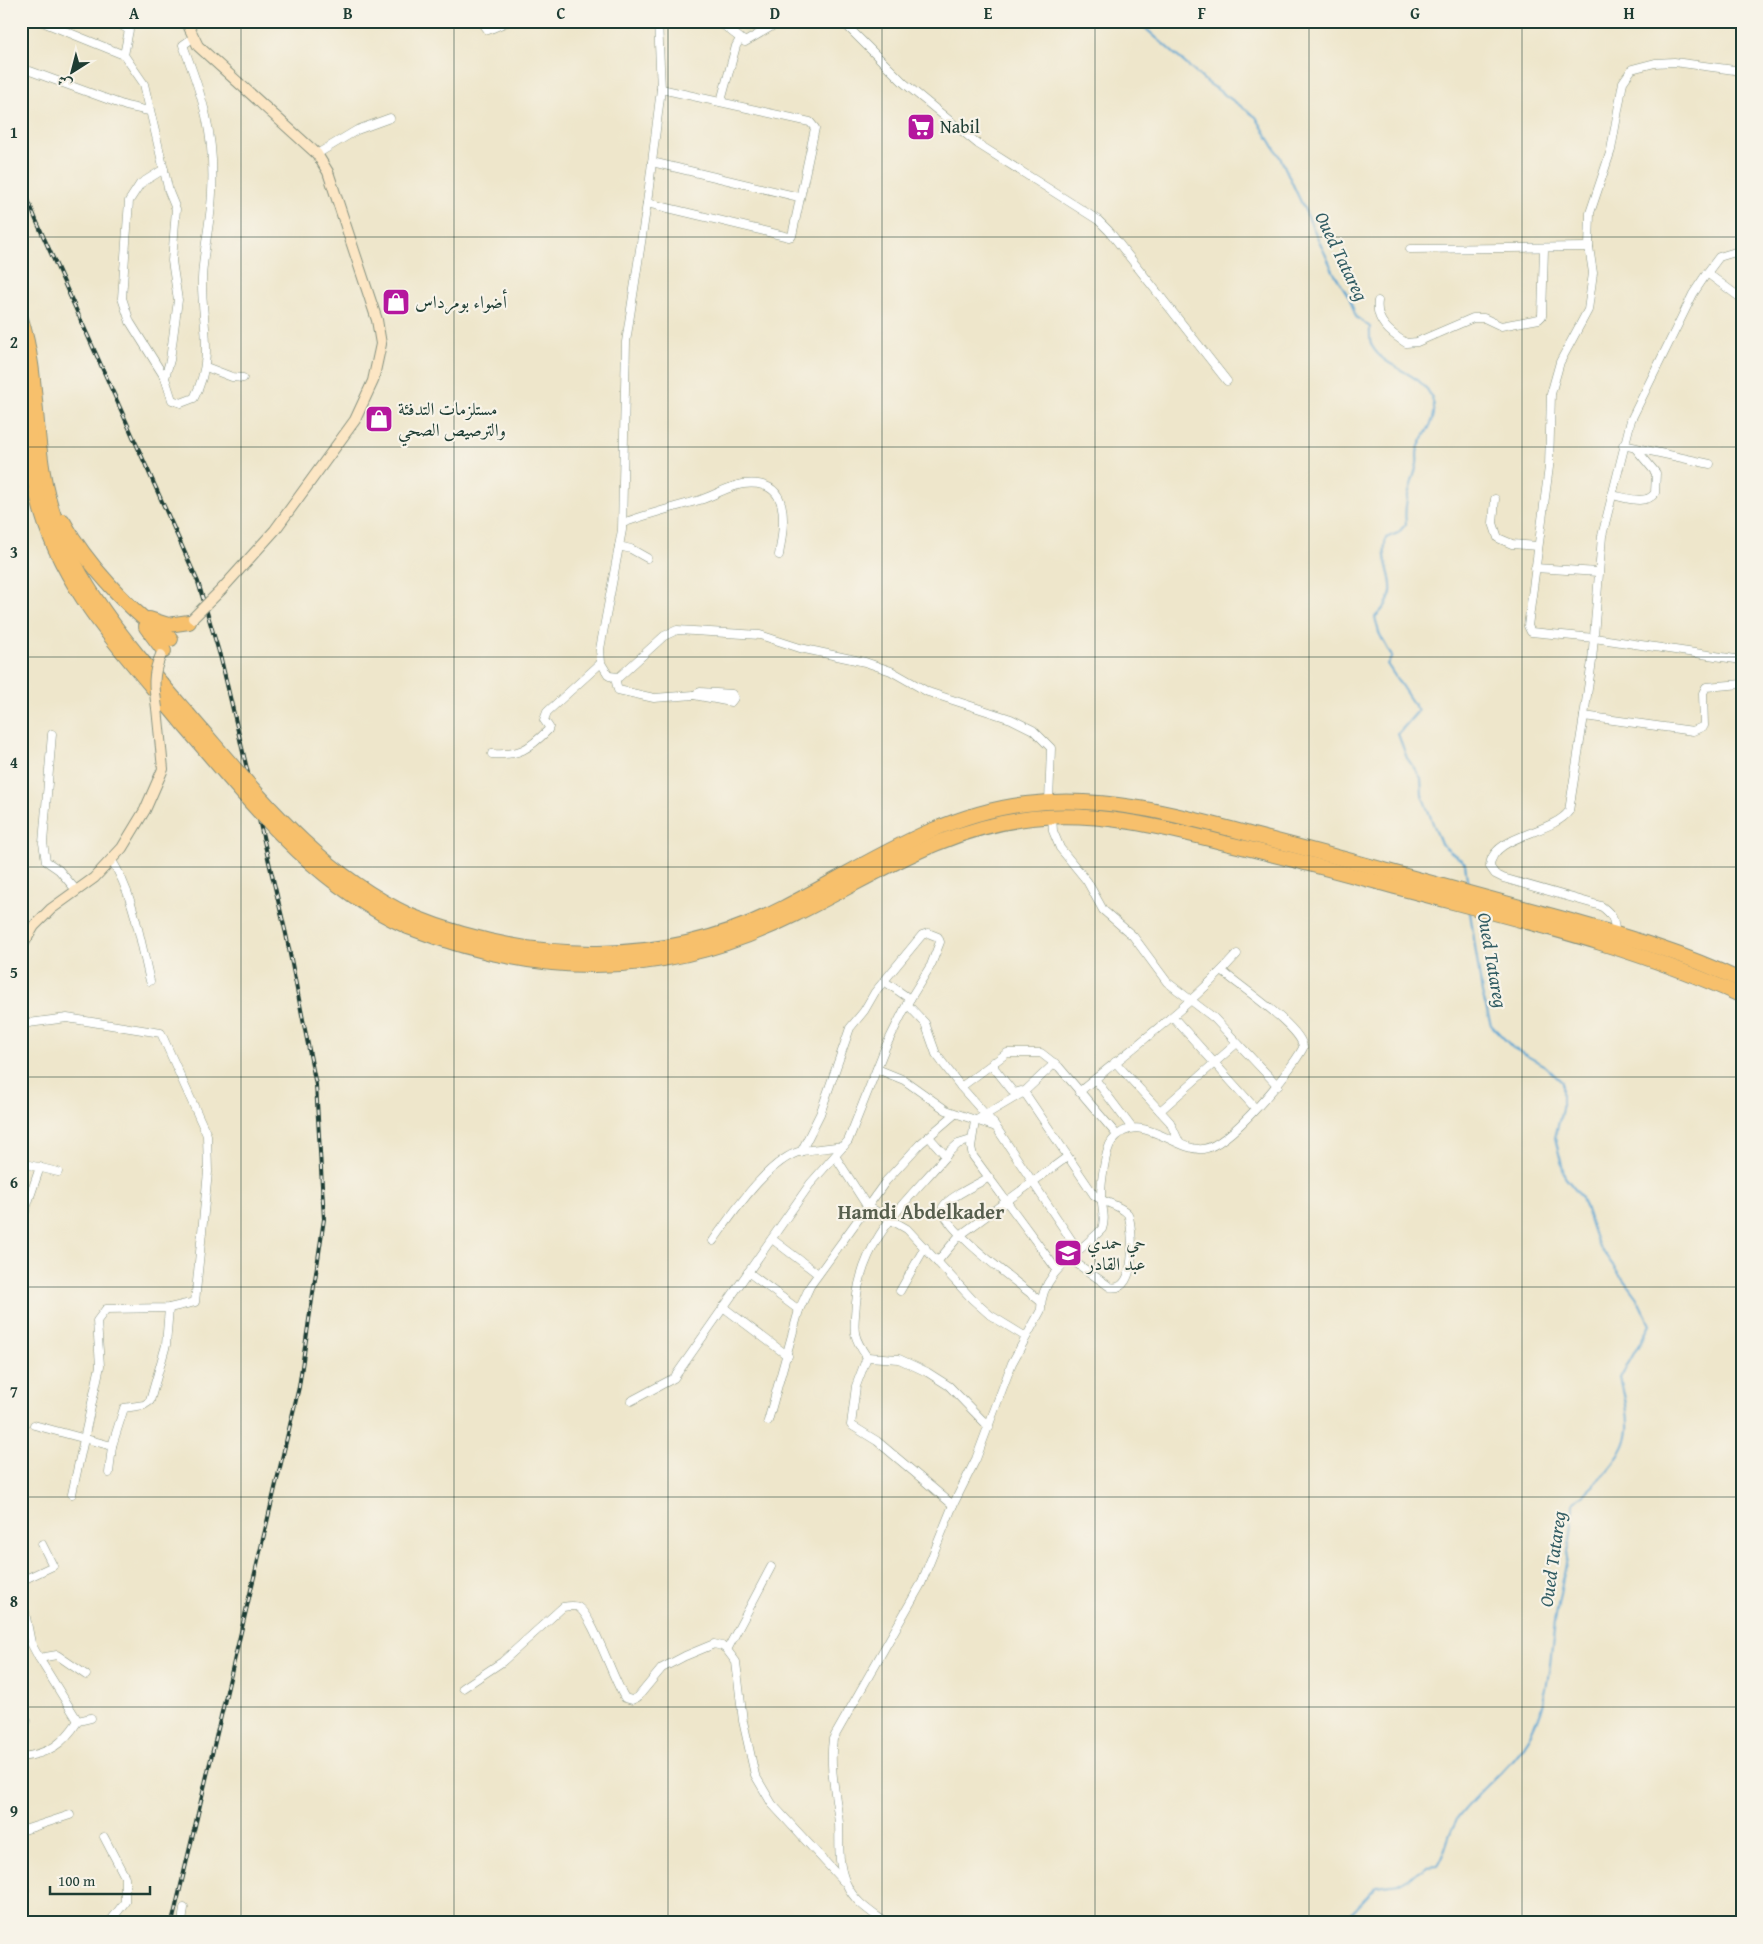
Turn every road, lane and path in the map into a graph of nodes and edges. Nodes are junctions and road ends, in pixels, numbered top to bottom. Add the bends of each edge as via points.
1 (40, 21) edge
2 (114, 21) edge
3 (186, 21) edge
4 (481, 21) edge
5 (509, 21) edge
6 (658, 21) edge
7 (718, 21) edge
8 (781, 21) edge
9 (842, 21) edge
10 (194, 37) junction
11 (740, 39) junction
12 (124, 55) junction
13 (30, 71) dead end
14 (1742, 71) edge
15 (661, 89) junction
16 (721, 101) junction
17 (149, 111) junction
18 (390, 118) dead end
19 (317, 154) junction
20 (652, 162) junction
21 (164, 169) junction
22 (799, 197) junction
23 (647, 203) junction
24 (1589, 247) junction
25 (1410, 249) dead end
26 (1544, 249) junction
27 (1742, 250) edge
28 (1706, 273) junction
29 (1742, 299) edge
30 (1378, 301) dead end
31 (21, 319) edge
32 (21, 362) edge
33 (206, 367) junction
34 (164, 378) junction
35 (243, 378) dead end
36 (1227, 381) dead end
37 (1623, 445) junction
38 (1636, 448) junction
39 (1710, 464) dead end
40 (43, 474) junction
41 (1612, 495) junction
42 (1495, 499) dead end
43 (623, 523) junction
44 (620, 546) junction
45 (1538, 546) junction
46 (779, 555) dead end
47 (648, 558) dead end
48 (1535, 568) junction
49 (1598, 572) junction
50 (93, 593) junction
51 (141, 616) junction
52 (191, 620) junction
53 (1594, 638) junction
54 (165, 648) junction
55 (1742, 660) edge
56 (601, 663) junction
57 (615, 678) junction
58 (1742, 684) edge
59 (694, 695) dead end
60 (1584, 716) junction
61 (185, 719) junction
62 (52, 734) dead end
63 (492, 754) dead end
64 (1049, 802) junction
65 (1052, 817) junction
66 (111, 860) junction
67 (76, 890) junction
68 (409, 922) junction
69 (1615, 933) junction
70 (21, 948) edge
71 (1237, 954) dead end
72 (1222, 971) junction
73 (150, 980) dead end
74 (1742, 980) edge
75 (884, 981) junction
76 (1742, 996) edge
77 (1191, 1000) junction
78 (909, 1002) junction
79 (1172, 1017) junction
80 (21, 1024) edge
81 (1237, 1044) junction
82 (993, 1062) junction
83 (1115, 1062) junction
84 (1055, 1063) junction
85 (1215, 1063) junction
86 (877, 1069) junction
87 (1095, 1078) junction
88 (1278, 1086) junction
89 (960, 1087) junction
90 (1079, 1092) junction
91 (1021, 1093) junction
92 (1255, 1108) junction
93 (1160, 1111) junction
94 (955, 1114) junction
95 (987, 1116) junction
96 (975, 1121) junction
97 (996, 1128) junction
98 (1132, 1128) junction
99 (1117, 1135) junction
100 (929, 1137) junction
101 (972, 1140) junction
102 (1179, 1142) junction
103 (844, 1146) junction
104 (801, 1152) junction
105 (835, 1156) junction
106 (946, 1156) junction
107 (1067, 1157) junction
108 (21, 1163) edge
109 (40, 1167) junction
110 (58, 1172) dead end
111 (988, 1178) junction
112 (1032, 1182) junction
113 (1098, 1194) junction
114 (1005, 1202) junction
115 (1102, 1202) junction
116 (867, 1206) junction
117 (890, 1218) junction
118 (21, 1223) edge
119 (959, 1236) junction
120 (772, 1239) junction
121 (713, 1241) dead end
122 (925, 1247) junction
123 (1078, 1250) junction
124 (1069, 1258) junction
125 (937, 1262) junction
126 (1057, 1270) junction
127 (748, 1272) junction
128 (818, 1274) junction
129 (900, 1291) dead end
130 (1040, 1301) junction
131 (723, 1307) junction
132 (169, 1308) junction
133 (799, 1310) junction
134 (1026, 1337) junction
135 (788, 1356) junction
136 (867, 1357) junction
137 (631, 1401) dead end
138 (768, 1421) dead end
139 (34, 1425) dead end
140 (989, 1427) junction
141 (84, 1438) junction
142 (112, 1446) junction
143 (109, 1473) dead end
144 (72, 1494) dead end
145 (953, 1506) junction
146 (42, 1544) dead end
147 (771, 1567) dead end
148 (21, 1581) edge
149 (22, 1596) edge
150 (727, 1650) junction
151 (39, 1658) junction
152 (86, 1675) dead end
153 (463, 1688) dead end
154 (21, 1710) edge
155 (91, 1718) dead end
156 (27, 1720) dead end
157 (78, 1721) junction
158 (21, 1757) edge
159 (70, 1815) dead end
160 (21, 1832) edge
161 (104, 1837) dead end
162 (846, 1885) junction
163 (184, 1908) dead end
164 (109, 1923) edge
165 (182, 1923) edge
166 (886, 1923) edge

1 - 12 street
2 - 12 street via 129,30
3 - 10 main road
4 - 5 street via 488,30
6 - 15 street
7 - 11 street
8 - 11 street via 751,40 745,42
9 - 36 street via 904,83 970,137 1104,225
10 - 19 main road via 198,46
10 - 33 street via 183,45 206,108 213,158 211,212 202,280
11 - 16 street
12 - 17 street via 144,84
13 - 17 street via 126,106
14 - 24 street via 1674,62 1632,69 1620,93 1611,150 1590,212
15 - 16 street
15 - 20 street
16 - 22 street via 814,124
17 - 21 street
18 - 19 street via 357,130
19 - 52 main road, bridge via 328,172 377,320 381,344 373,380 355,420 275,530
20 - 22 street
20 - 23 street
21 - 34 street via 176,210 172,261 178,300 170,360
21 - 34 street via 140,184 129,201 122,298 130,322
22 - 23 street via 794,232 789,237
23 - 43 street via 626,342
24 - 26 street
24 - 45 street via 1593,273 1588,310 1560,362 1551,394 1549,466
25 - 26 street
26 - 30 street via 1540,319 1501,326 1484,318 1473,318 1417,342 1406,343 1383,323 1377,310
27 - 28 street via 1719,257
28 - 29 street
28 - 37 street via 1633,414
31 - 40 highway via 32,367
32 - 61 highway via 37,495 49,534 67,571 104,628
33 - 34 street via 194,398 181,404 172,400
33 - 35 street
37 - 38 street
37 - 41 street
38 - 39 street
38 - 41 street via 1656,473 1655,494 1636,500
40 - 50 highway via 59,530 75,566
40 - 51 highway via 74,540
41 - 49 street via 1602,536
42 - 45 street via 1493,523 1498,538 1512,544
43 - 44 street
43 - 46 street via 742,484 765,486 776,493 782,503 785,518
44 - 47 street
44 - 56 street via 600,649
45 - 48 street
48 - 49 street
48 - 53 street via 1529,630
49 - 53 street
50 - 54 highway via 102,584 110,586
50 - 61 highway
51 - 52 highway via 168,625
51 - 54 highway
52 - 54 main road
53 - 55 street
53 - 60 street
54 - 66 main road, bridge via 153,683 163,769 145,810
56 - 57 street via 606,673
56 - 63 street via 546,712 544,720 548,730 524,751
57 - 59 street via 618,690 648,698
57 - 64 street via 664,636 680,629 760,635 800,648 865,662 891,671 949,701 1011,719 1033,730 1051,748
58 - 60 street via 1706,687 1703,693 1704,726 1693,731
60 - 69 street via 1569,812 1558,822 1503,846 1490,860 1490,867 1494,874 1503,878 1601,906 1611,913
61 - 68 highway, bridge via 268,822 310,864 356,899
62 - 67 street via 43,843 46,861 60,870
64 - 68 highway via 989,810 931,829 780,910 731,930 646,951 582,954 520,947
64 - 69 highway via 1161,811
65 - 68 highway via 986,825 939,842 911,853 767,928 701,951 655,961 598,965 532,961 474,950
65 - 76 highway via 1158,827 1270,854 1630,952
65 - 77 street via 1053,831 1060,848 1087,881 1103,910 1133,936 1167,982
66 - 67 main road via 94,878
66 - 73 street via 129,896
67 - 70 main road via 39,920
69 - 74 highway via 1661,947
71 - 72 street
72 - 77 street
72 - 88 street via 1280,1016 1302,1042 1303,1048
75 - 78 street
75 - 78 street via 922,935 928,933 938,937 940,942 931,964
75 - 104 street via 847,1035 820,1114
77 - 79 street
77 - 81 street via 1214,1018
78 - 86 street
78 - 89 street via 925,1023 936,1054
79 - 83 street
79 - 85 street
80 - 132 street via 67,1018 161,1033 207,1135 208,1172 195,1302
81 - 85 street
81 - 88 street
82 - 84 street via 1013,1052 1032,1051 1047,1055
82 - 89 street
82 - 91 street via 1014,1093
83 - 87 street
83 - 93 street
84 - 90 street
84 - 91 street
85 - 92 street
85 - 93 street
86 - 94 street via 904,1080
86 - 103 street via 855,1129
87 - 90 street
87 - 98 street
88 - 92 street
89 - 95 street
90 - 99 street
91 - 95 street
91 - 107 street
92 - 102 street via 1212,1146 1202,1149
93 - 102 street via 1173,1126
94 - 96 street
94 - 100 street
95 - 96 street
95 - 97 street
96 - 97 street
96 - 101 street
97 - 112 street
98 - 99 street
98 - 102 street
99 - 113 street via 1110,1144
100 - 106 street
100 - 116 street via 891,1174
101 - 106 street via 958,1144
101 - 111 street via 973,1156
103 - 104 street
103 - 105 street
104 - 121 street via 763,1178
105 - 116 street
105 - 120 street via 810,1184
106 - 117 street
107 - 112 street
107 - 113 street
108 - 109 street
109 - 110 street
109 - 118 street
111 - 114 street
111 - 119 street via 944,1206 942,1213
112 - 114 street
112 - 123 street
113 - 115 street
114 - 119 street
114 - 126 street
115 - 123 street via 1102,1229
115 - 124 street via 1122,1208 1130,1216 1132,1260 1129,1274 1113,1288
116 - 117 street
116 - 128 street
117 - 122 street
117 - 136 street via 867,1255 858,1286 854,1327 856,1341
119 - 125 street
119 - 130 street
120 - 127 street
120 - 128 street
122 - 125 street
122 - 129 street
123 - 124 street
124 - 126 street
125 - 134 street via 990,1315
126 - 130 street
127 - 131 street
127 - 133 street
128 - 133 street
130 - 134 street via 1041,1310
131 - 135 street
131 - 137 street via 674,1378
132 - 141 street via 106,1309 97,1321 100,1366
132 - 142 street via 166,1345 150,1401 124,1408
133 - 135 street
134 - 140 street via 1012,1363
135 - 138 street
136 - 140 street via 899,1358 927,1372 949,1386
136 - 145 street via 856,1386 851,1425 877,1441
139 - 141 street
140 - 145 street
141 - 142 street
141 - 144 street
142 - 143 street
145 - 162 street via 921,1584 833,1739 831,1754 840,1866
146 - 148 street via 53,1566
147 - 150 street
149 - 151 street via 31,1643
150 - 153 street via 714,1644 662,1668 632,1700 625,1698 581,1609 563,1607 502,1662
150 - 162 street via 736,1662 743,1721 755,1775 772,1804
151 - 152 street via 57,1655
151 - 157 street
154 - 156 street
155 - 157 street
157 - 158 street via 66,1739 39,1755
159 - 160 street
161 - 164 street via 125,1877 125,1902
162 - 166 street via 859,1904
163 - 165 street

